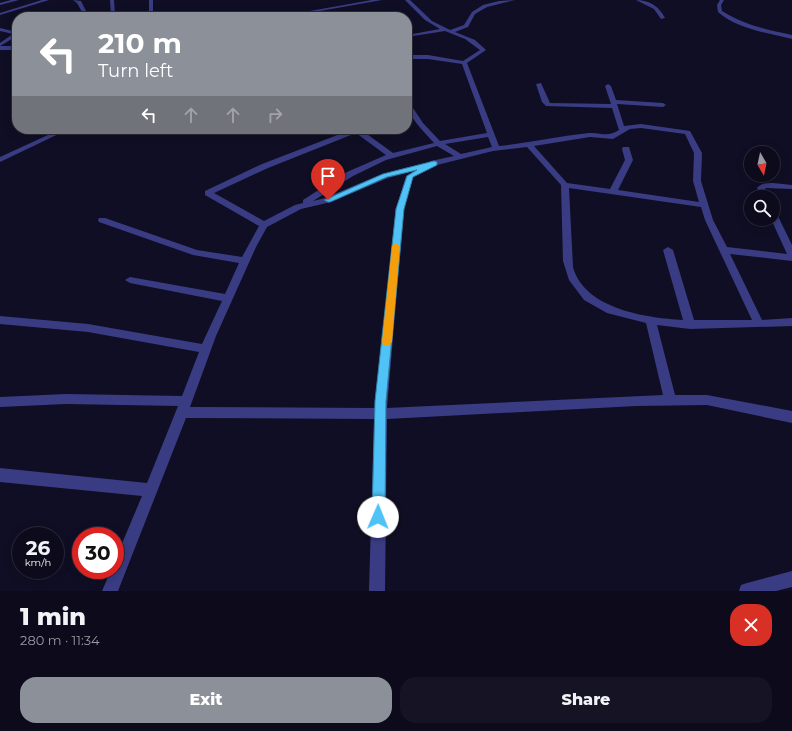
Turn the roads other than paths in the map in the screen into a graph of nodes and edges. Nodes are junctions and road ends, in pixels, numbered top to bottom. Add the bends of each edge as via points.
1 (17, 0) edge
2 (31, 0) edge
3 (48, 0) edge
4 (75, 0) edge
5 (112, 0) edge
6 (151, 0) edge
7 (380, 0) edge
8 (407, 0) edge
9 (513, 0) edge
10 (638, 0) edge
11 (722, 0) edge
12 (36, 3) junction
13 (0, 4) edge
14 (84, 12) edge
15 (113, 12) edge
16 (151, 12) edge
17 (308, 12) edge
18 (0, 14) edge
19 (663, 18) dead end
20 (0, 28) edge
21 (447, 31) junction
22 (12, 32) edge
23 (412, 35) edge
24 (12, 37) edge
25 (792, 37) edge
26 (0, 45) edge
27 (0, 48) edge
28 (12, 48) edge
29 (412, 57) edge
30 (464, 63) junction
31 (539, 84) dead end
32 (608, 86) dead end
33 (614, 104) junction
34 (663, 105) dead end
35 (412, 110) edge
36 (622, 130) junction
37 (55, 134) edge
38 (346, 134) edge
39 (362, 134) edge
40 (491, 134) junction
41 (439, 144) junction
42 (529, 145) junction
43 (490, 149) junction
44 (626, 149) dead end
45 (392, 156) junction
46 (461, 157) junction
47 (0, 160) edge
48 (434, 163) junction
49 (565, 185) junction
50 (792, 187) edge
51 (762, 190) edge
52 (613, 192) junction
53 (704, 205) junction
54 (298, 207) junction
55 (102, 220) dead end
56 (264, 225) junction
57 (779, 226) edge
58 (668, 250) dead end
59 (723, 250) junction
60 (792, 255) edge
61 (792, 258) edge
62 (245, 261) junction
63 (130, 280) dead end
64 (228, 298) junction
65 (0, 320) edge
66 (650, 320) junction
67 (792, 322) edge
68 (759, 324) junction
69 (690, 325) junction
70 (206, 350) junction
71 (670, 400) junction
72 (0, 402) edge
73 (184, 406) junction
74 (380, 414) junction
75 (792, 417) edge
76 (0, 475) edge
77 (151, 490) junction
78 (792, 579) edge
79 (110, 591) edge
80 (377, 591) edge
81 (747, 591) edge

1 - 13 street
2 - 12 street
3 - 12 street
4 - 14 street
5 - 15 street
6 - 16 street
7 - 17 street
8 - 21 street via 420,14
9 - 21 street via 484,6 473,14 466,26
10 - 19 street via 654,5
11 - 25 street via 719,5 720,12 728,18 752,28
12 - 18 street
20 - 22 street
21 - 23 street
21 - 30 street via 470,38 479,43 484,50
24 - 26 street
27 - 28 street
29 - 30 street
30 - 40 street
31 - 33 street via 548,105
32 - 33 street
33 - 34 street
33 - 36 street
35 - 41 street
36 - 42 street via 613,137 590,135
36 - 53 street via 641,126 688,132 698,153 697,181
37 - 47 street
38 - 56 street via 264,166 208,193
39 - 45 street
40 - 41 street
40 - 43 street via 496,148
41 - 45 street
41 - 46 street
42 - 43 street
42 - 49 street
43 - 46 street
44 - 52 street via 629,160
45 - 54 street via 350,174
46 - 48 street
48 - 54 street via 385,176 328,200
48 - 74 street via 410,176 400,209
49 - 52 street
49 - 66 street via 567,253 571,278 580,291 597,305
50 - 51 street via 773,185 763,186
52 - 53 street
53 - 59 street
54 - 56 street
55 - 62 street via 196,253
56 - 62 street
57 - 60 street
58 - 69 street
59 - 61 street
59 - 68 street
62 - 64 street
63 - 64 street
64 - 70 street
65 - 70 street via 88,328
66 - 69 street
66 - 71 street
67 - 68 street
68 - 69 street
70 - 73 street
71 - 74 street
71 - 75 street via 707,400
72 - 73 street via 66,400
73 - 74 street
73 - 77 street
74 - 80 street
76 - 77 street
77 - 79 street
78 - 81 street

